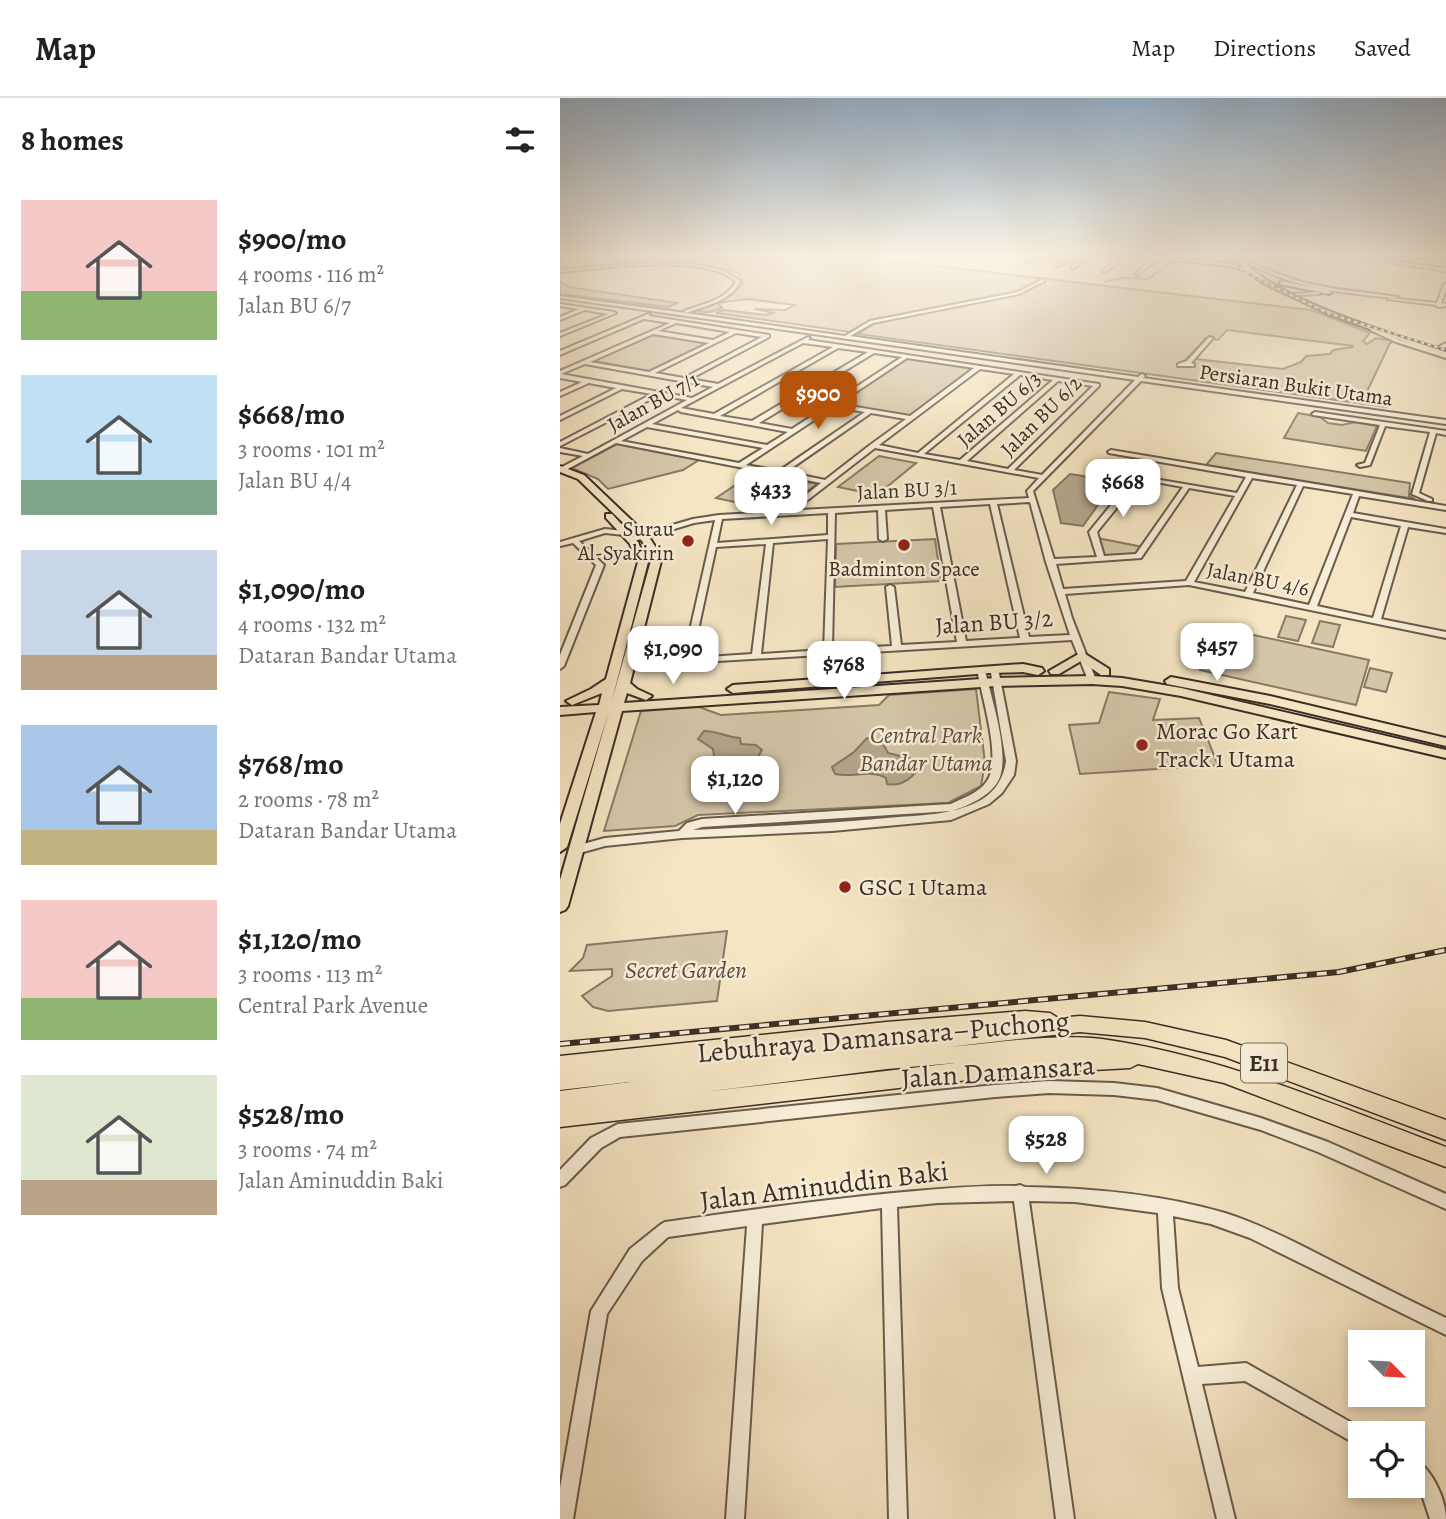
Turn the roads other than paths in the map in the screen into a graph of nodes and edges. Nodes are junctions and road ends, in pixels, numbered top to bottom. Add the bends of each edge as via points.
1 (591, 322) edge
2 (630, 322) edge
3 (675, 322) edge
4 (677, 322) edge
5 (755, 322) edge
6 (759, 322) edge
7 (871, 322) edge
8 (1357, 322) edge
9 (1365, 322) edge
10 (1372, 329) junction
11 (736, 331) junction
12 (814, 331) junction
13 (652, 332) junction
14 (560, 335) edge
15 (849, 335) junction
16 (1211, 338) dead end
17 (803, 341) junction
18 (714, 342) junction
19 (838, 346) junction
20 (1445, 350) edge
21 (874, 351) junction
22 (560, 352) edge
23 (907, 356) junction
24 (584, 362) junction
25 (1189, 365) junction
26 (979, 367) junction
27 (1019, 373) junction
28 (649, 374) junction
29 (560, 375) edge
30 (1141, 377) junction
31 (1058, 379) junction
32 (1172, 379) junction
33 (684, 380) junction
34 (588, 381) junction
35 (720, 386) junction
36 (621, 387) junction
37 (560, 394) edge
38 (657, 394) junction
39 (694, 400) junction
40 (833, 405) junction
41 (1343, 408) junction
42 (681, 410) dead end
43 (870, 411) junction
44 (1315, 414) dead end
45 (715, 416) junction
46 (1330, 416) junction
47 (560, 418) edge
48 (910, 418) junction
49 (1346, 419) junction
50 (1446, 420) edge
51 (754, 423) junction
52 (1383, 424) junction
53 (647, 425) junction
54 (794, 430) junction
55 (1433, 432) junction
56 (1446, 433) edge
57 (618, 442) junction
58 (560, 443) edge
59 (872, 446) junction
60 (768, 447) junction
61 (560, 450) edge
62 (919, 455) junction
63 (590, 456) junction
64 (962, 463) junction
65 (741, 465) junction
66 (1360, 465) dead end
67 (1009, 471) junction
68 (562, 473) edge
69 (781, 473) junction
70 (1250, 476) junction
71 (1042, 477) junction
72 (1138, 477) junction
73 (822, 484) junction
74 (1301, 484) junction
75 (1187, 486) junction
76 (1357, 493) junction
77 (1238, 495) junction
78 (1031, 500) junction
79 (993, 503) junction
80 (1446, 505) edge
81 (936, 506) junction
82 (881, 509) junction
83 (832, 511) junction
84 (797, 513) junction
85 (1349, 515) junction
86 (719, 517) junction
87 (614, 522) junction
88 (1405, 524) junction
89 (605, 531) junction
90 (1446, 531) edge
91 (831, 537) junction
92 (636, 538) junction
93 (883, 539) dead end
94 (574, 540) junction
95 (770, 541) junction
96 (560, 544) edge
97 (713, 545) junction
98 (1101, 559) junction
99 (1050, 562) junction
100 (1189, 583) junction
101 (890, 587) dead end
102 (1060, 592) junction
103 (1248, 595) junction
104 (1312, 608) junction
105 (1376, 621) junction
106 (1446, 622) edge
107 (1445, 635) edge
108 (1074, 637) junction
109 (1025, 639) junction
110 (962, 644) junction
111 (897, 648) junction
112 (828, 652) junction
113 (1082, 655) junction
114 (756, 657) junction
115 (560, 666) edge
116 (1038, 671) junction
117 (1055, 671) junction
118 (1105, 672) junction
119 (1088, 677) junction
120 (989, 678) junction
121 (618, 682) junction
122 (733, 688) junction
123 (646, 700) junction
124 (612, 703) junction
125 (570, 704) edge
126 (560, 711) edge
127 (613, 724) junction
128 (598, 728) junction
129 (1446, 742) edge
130 (1446, 754) edge
131 (560, 847) edge
132 (576, 850) junction
133 (560, 906) edge
134 (1080, 1024) junction
135 (888, 1052) junction
136 (1143, 1058) junction
137 (561, 1069) edge
138 (560, 1100) edge
139 (590, 1115) junction
140 (560, 1117) edge
141 (560, 1129) edge
142 (1445, 1129) edge
143 (1446, 1157) edge
144 (560, 1180) edge
145 (1020, 1192) junction
146 (889, 1202) junction
147 (1446, 1202) edge
148 (1164, 1207) junction
149 (755, 1218) junction
150 (1446, 1327) edge
151 (1192, 1376) junction
152 (1348, 1430) edge
153 (1425, 1484) edge
154 (564, 1519) edge
155 (735, 1519) edge
156 (898, 1519) edge
157 (1065, 1519) edge
158 (1226, 1519) edge
159 (1439, 1519) edge

1 - 14 street
2 - 22 street
3 - 13 street
4 - 11 street
5 - 12 street, Persiaran Bukit Utama
6 - 15 street, Persiaran Bukit Utama
7 - 15 street
8 - 10 main road
9 - 20 main road
10 - 20 main road
10 - 20 street via 1398,341
11 - 18 street
11 - 33 street via 767,336
12 - 15 street, Persiaran Bukit Utama
12 - 17 street, Jalan BU 7/1
13 - 18 street
13 - 24 street
15 - 30 street, Persiaran Bukit Utama
16 - 25 street
17 - 19 street, Jalan BU 6/2
17 - 35 street, Jalan BU 7/1
18 - 28 street
19 - 21 street, Jalan BU 6/2
19 - 45 street
21 - 23 street, Jalan BU 6/2
21 - 51 street
23 - 26 street, Jalan BU 6/2
23 - 40 street
24 - 28 street
24 - 29 street
25 - 32 street
25 - 32 street via 1180,365
26 - 27 street, Jalan BU 6/2
26 - 48 street
27 - 31 street, Jalan BU 6/2
27 - 62 street
28 - 33 street
29 - 34 street
30 - 32 street, Persiaran Bukit Utama
30 - 32 street, Persiaran Bukit Utama
30 - 71 street
31 - 64 street, Jalan BU 6/3
31 - 67 street, Jalan BU 6/2 via 1097,385
32 - 41 street, Persiaran Bukit Utama
32 - 41 street, Persiaran Bukit Utama
33 - 35 street
34 - 36 street
34 - 37 street
35 - 39 street, Jalan BU 7/1
36 - 38 street
36 - 47 street
38 - 39 street
38 - 58 street
39 - 53 street, Jalan BU 7/1
40 - 43 street
40 - 54 street
41 - 46 street
41 - 49 street
41 - 50 street, Persiaran Bukit Utama
42 - 45 street
43 - 48 street
43 - 69 street
44 - 46 street
45 - 51 street
46 - 49 street
48 - 59 street
49 - 52 street
51 - 54 street
52 - 55 street
52 - 66 street via 1367,465
53 - 57 street, Jalan BU 7/1
53 - 60 street
54 - 60 street
55 - 56 street
55 - 80 street via 1415,494
57 - 63 street, Jalan BU 7/1
57 - 65 street
59 - 62 street
59 - 73 street
60 - 65 street
61 - 63 street
62 - 64 street
63 - 68 street, Jalan BU 7/1
64 - 67 street
65 - 69 street
67 - 71 street
68 - 87 main road
68 - 92 main road via 581,477
69 - 73 street
70 - 72 street via 1112,452 1098,470
70 - 74 street
70 - 77 street
71 - 78 street via 1030,491
72 - 75 street
72 - 98 street via 1093,532
73 - 84 street via 796,505
74 - 76 street
74 - 103 street
75 - 77 street
75 - 98 street via 1138,556
76 - 80 street
76 - 85 street
77 - 100 street
78 - 79 street, Jalan BU 3/1
78 - 99 street
79 - 81 street, Jalan BU 3/1
79 - 109 street
81 - 82 street, Jalan BU 3/1
81 - 110 street
82 - 83 street, Jalan BU 3/1
82 - 93 street
83 - 84 street, Jalan BU 3/1
83 - 91 street
84 - 86 street, Jalan BU 3/1
85 - 88 street
85 - 104 street
86 - 92 street, Jalan BU 3/1
86 - 97 street, Jalan BU 3/2
87 - 89 street
87 - 92 main road
88 - 90 street
88 - 105 street
89 - 92 street
89 - 94 street
91 - 95 street
91 - 112 street
92 - 121 main road via 643,562
94 - 96 street
94 - 115 street via 600,565
95 - 97 street
95 - 114 street
97 - 114 street, Jalan BU 3/2 via 686,660
98 - 99 street
99 - 102 street
100 - 102 street, Jalan BU 4/6
100 - 103 street, Jalan BU 4/6
101 - 111 street
102 - 108 street
103 - 104 street, Jalan BU 4/6
104 - 105 street, Jalan BU 4/6
105 - 107 street, Jalan BU 4/6
106 - 107 street
108 - 109 street, Jalan BU 3/2
108 - 113 street
109 - 110 street, Jalan BU 3/2
110 - 111 street, Jalan BU 3/2
111 - 112 street, Jalan BU 3/2
112 - 114 street, Jalan BU 3/2
113 - 117 main road
113 - 118 main road
113 - 119 street
116 - 117 main road
116 - 120 main road
116 - 122 main road via 990,669
117 - 119 main road
118 - 119 main road
118 - 129 main road via 1206,687
119 - 120 main road
119 - 130 main road via 1181,692
120 - 122 main road
120 - 123 main road
120 - 132 street via 998,761 995,776 976,797 953,807 702,823 682,834 604,842
121 - 123 main road
121 - 124 main road
121 - 125 main road
122 - 123 main road
123 - 124 main road
123 - 127 main road
124 - 125 main road
124 - 127 main road
124 - 128 main road
125 - 126 main road
125 - 128 main road via 590,716
127 - 132 main road
128 - 131 main road
132 - 133 main road
134 - 135 highway, Lebuhraya Damansara–Puchong / E11
134 - 137 highway via 1025,1019 886,1030
134 - 142 highway, Lebuhraya Damansara–Puchong / E11 via 1145,1030 1226,1049
135 - 136 highway, Lebuhraya Damansara–Puchong / E11 via 1100,1047
135 - 137 highway, Lebuhraya Damansara–Puchong / E11
135 - 138 highway, Lebuhraya Damansara–Puchong / E11
136 - 139 highway via 1020,1065
136 - 143 highway, Lebuhraya Damansara–Puchong / E11 via 1224,1074
139 - 140 highway
139 - 141 highway
144 - 147 street, Jalan Damansara via 596,1143 618,1131 1049,1087 1157,1094 1261,1124
145 - 146 street, Jalan Aminuddin Baki
145 - 148 street, Jalan Aminuddin Baki
145 - 157 street
146 - 149 street, Jalan Aminuddin Baki
146 - 156 street
148 - 150 street, Jalan Aminuddin Baki via 1263,1235
148 - 151 street via 1170,1288
149 - 154 street, Jalan Aminuddin Baki via 665,1230 636,1255 599,1311
149 - 155 street
151 - 152 street via 1246,1371
151 - 158 street
153 - 159 street

